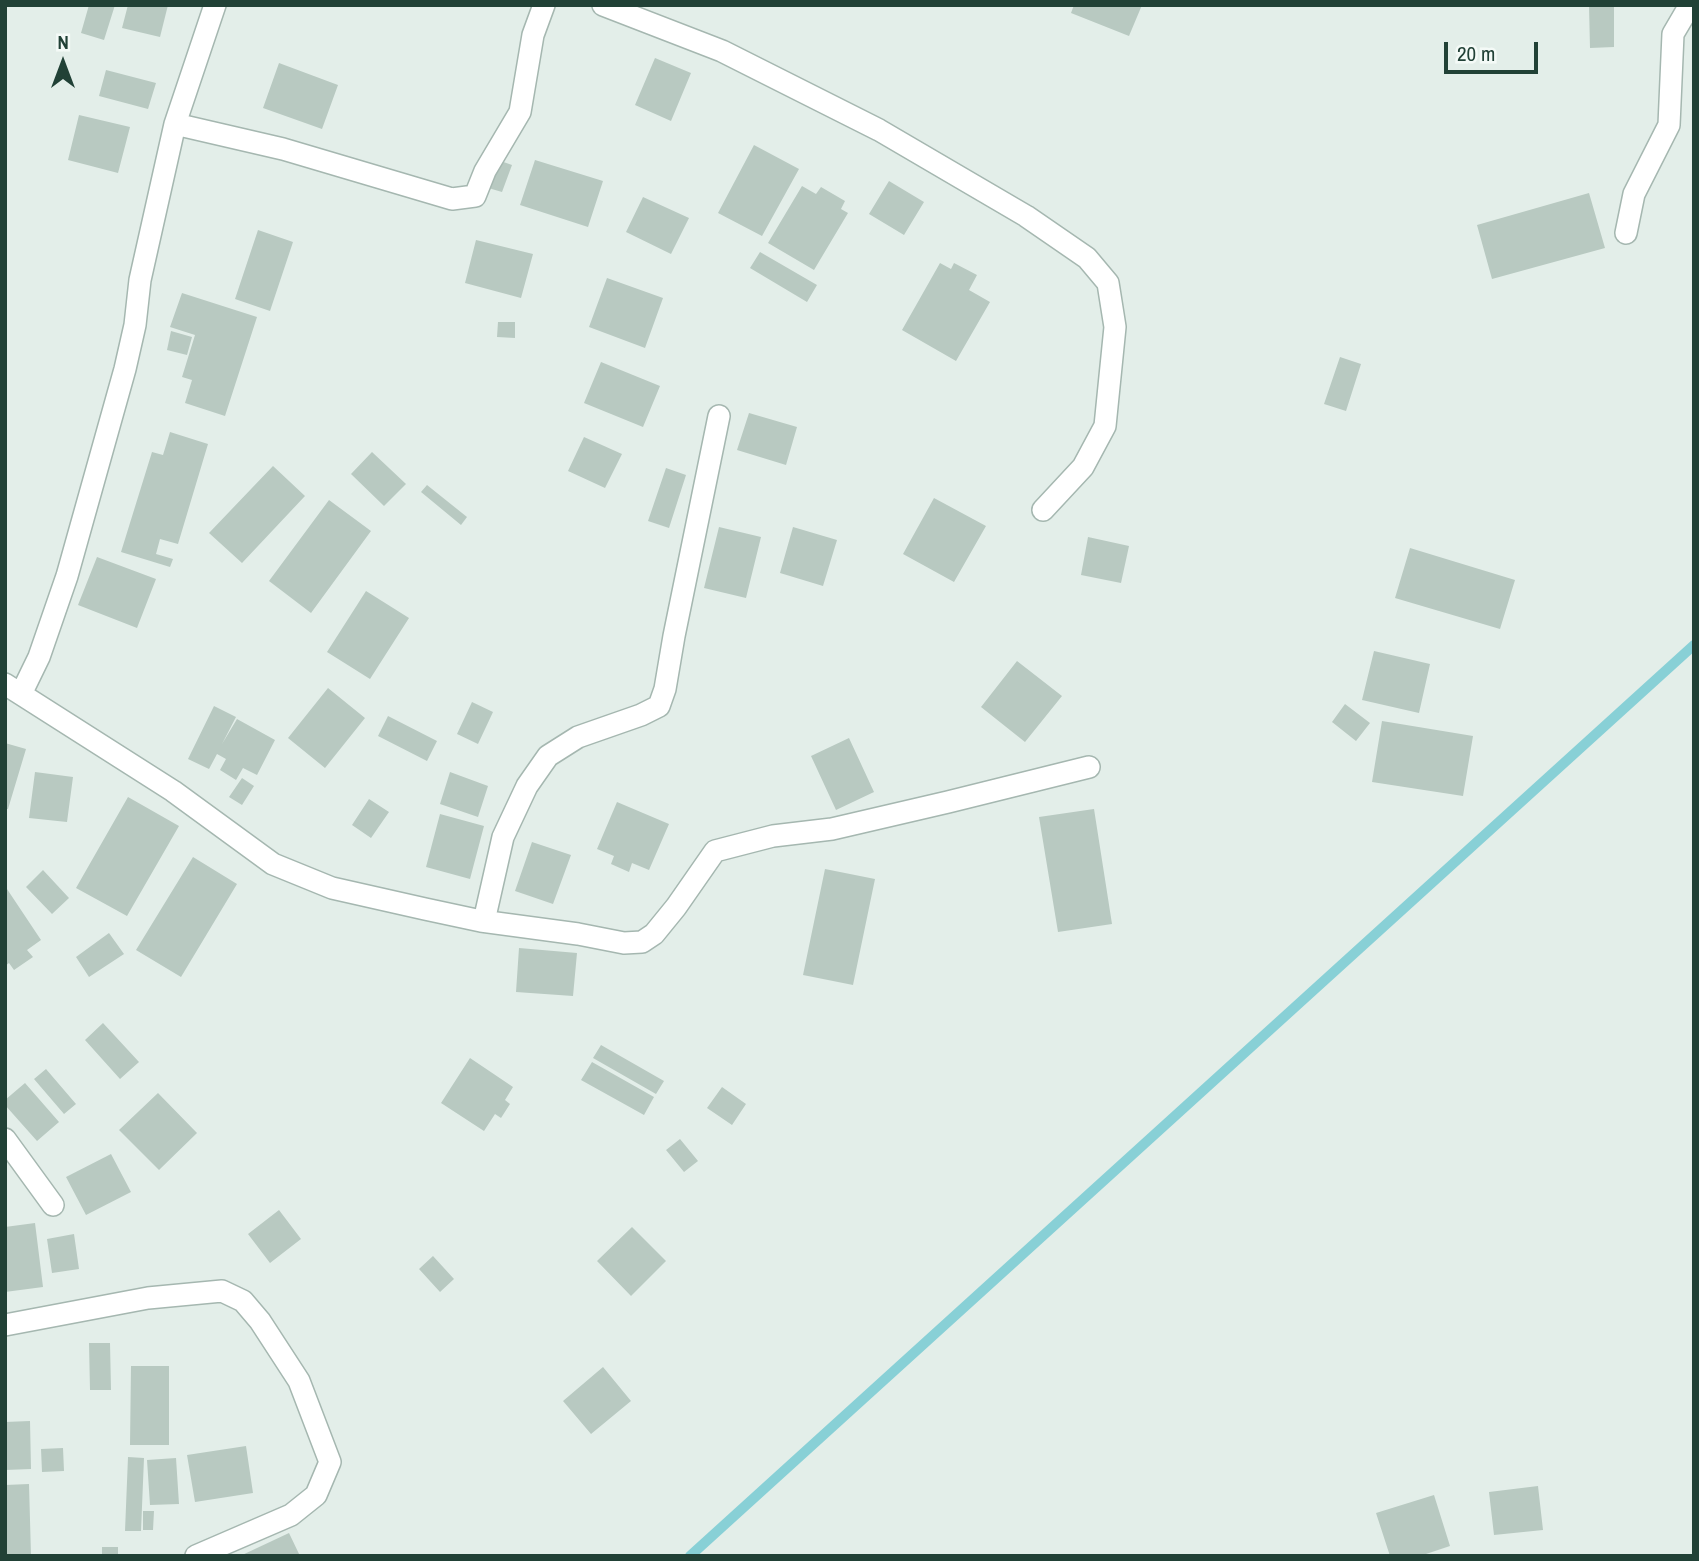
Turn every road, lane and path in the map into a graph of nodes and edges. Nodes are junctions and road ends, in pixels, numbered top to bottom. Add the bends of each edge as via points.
1 (215, 5) edge
2 (544, 5) edge
3 (603, 5) edge
4 (1690, 5) edge
5 (175, 124) junction
6 (1626, 233) dead end
7 (719, 416) dead end
8 (1043, 510) dead end
9 (13, 689) edge
10 (1089, 767) dead end
11 (484, 921) junction
12 (5, 1139) edge
13 (53, 1205) dead end
14 (5, 1325) edge
15 (196, 1556) edge

1 - 5 street
2 - 5 street via 533,35 520,112 475,196 452,199 283,149
3 - 8 street via 722,51 879,130 1026,216 1087,258 1108,283 1115,327 1105,426 1083,467
4 - 6 street via 1673,34 1669,125 1634,194
5 - 9 street via 125,369 67,576 39,657
7 - 11 street via 659,706 578,737 548,756 527,786 503,836
9 - 11 street via 173,791 273,864 332,888
10 - 11 street via 832,829 773,835 715,851 676,907 642,942
12 - 13 street
14 - 15 street via 148,1298 222,1291 243,1301 260,1321 299,1381 330,1462 316,1495 291,1515

